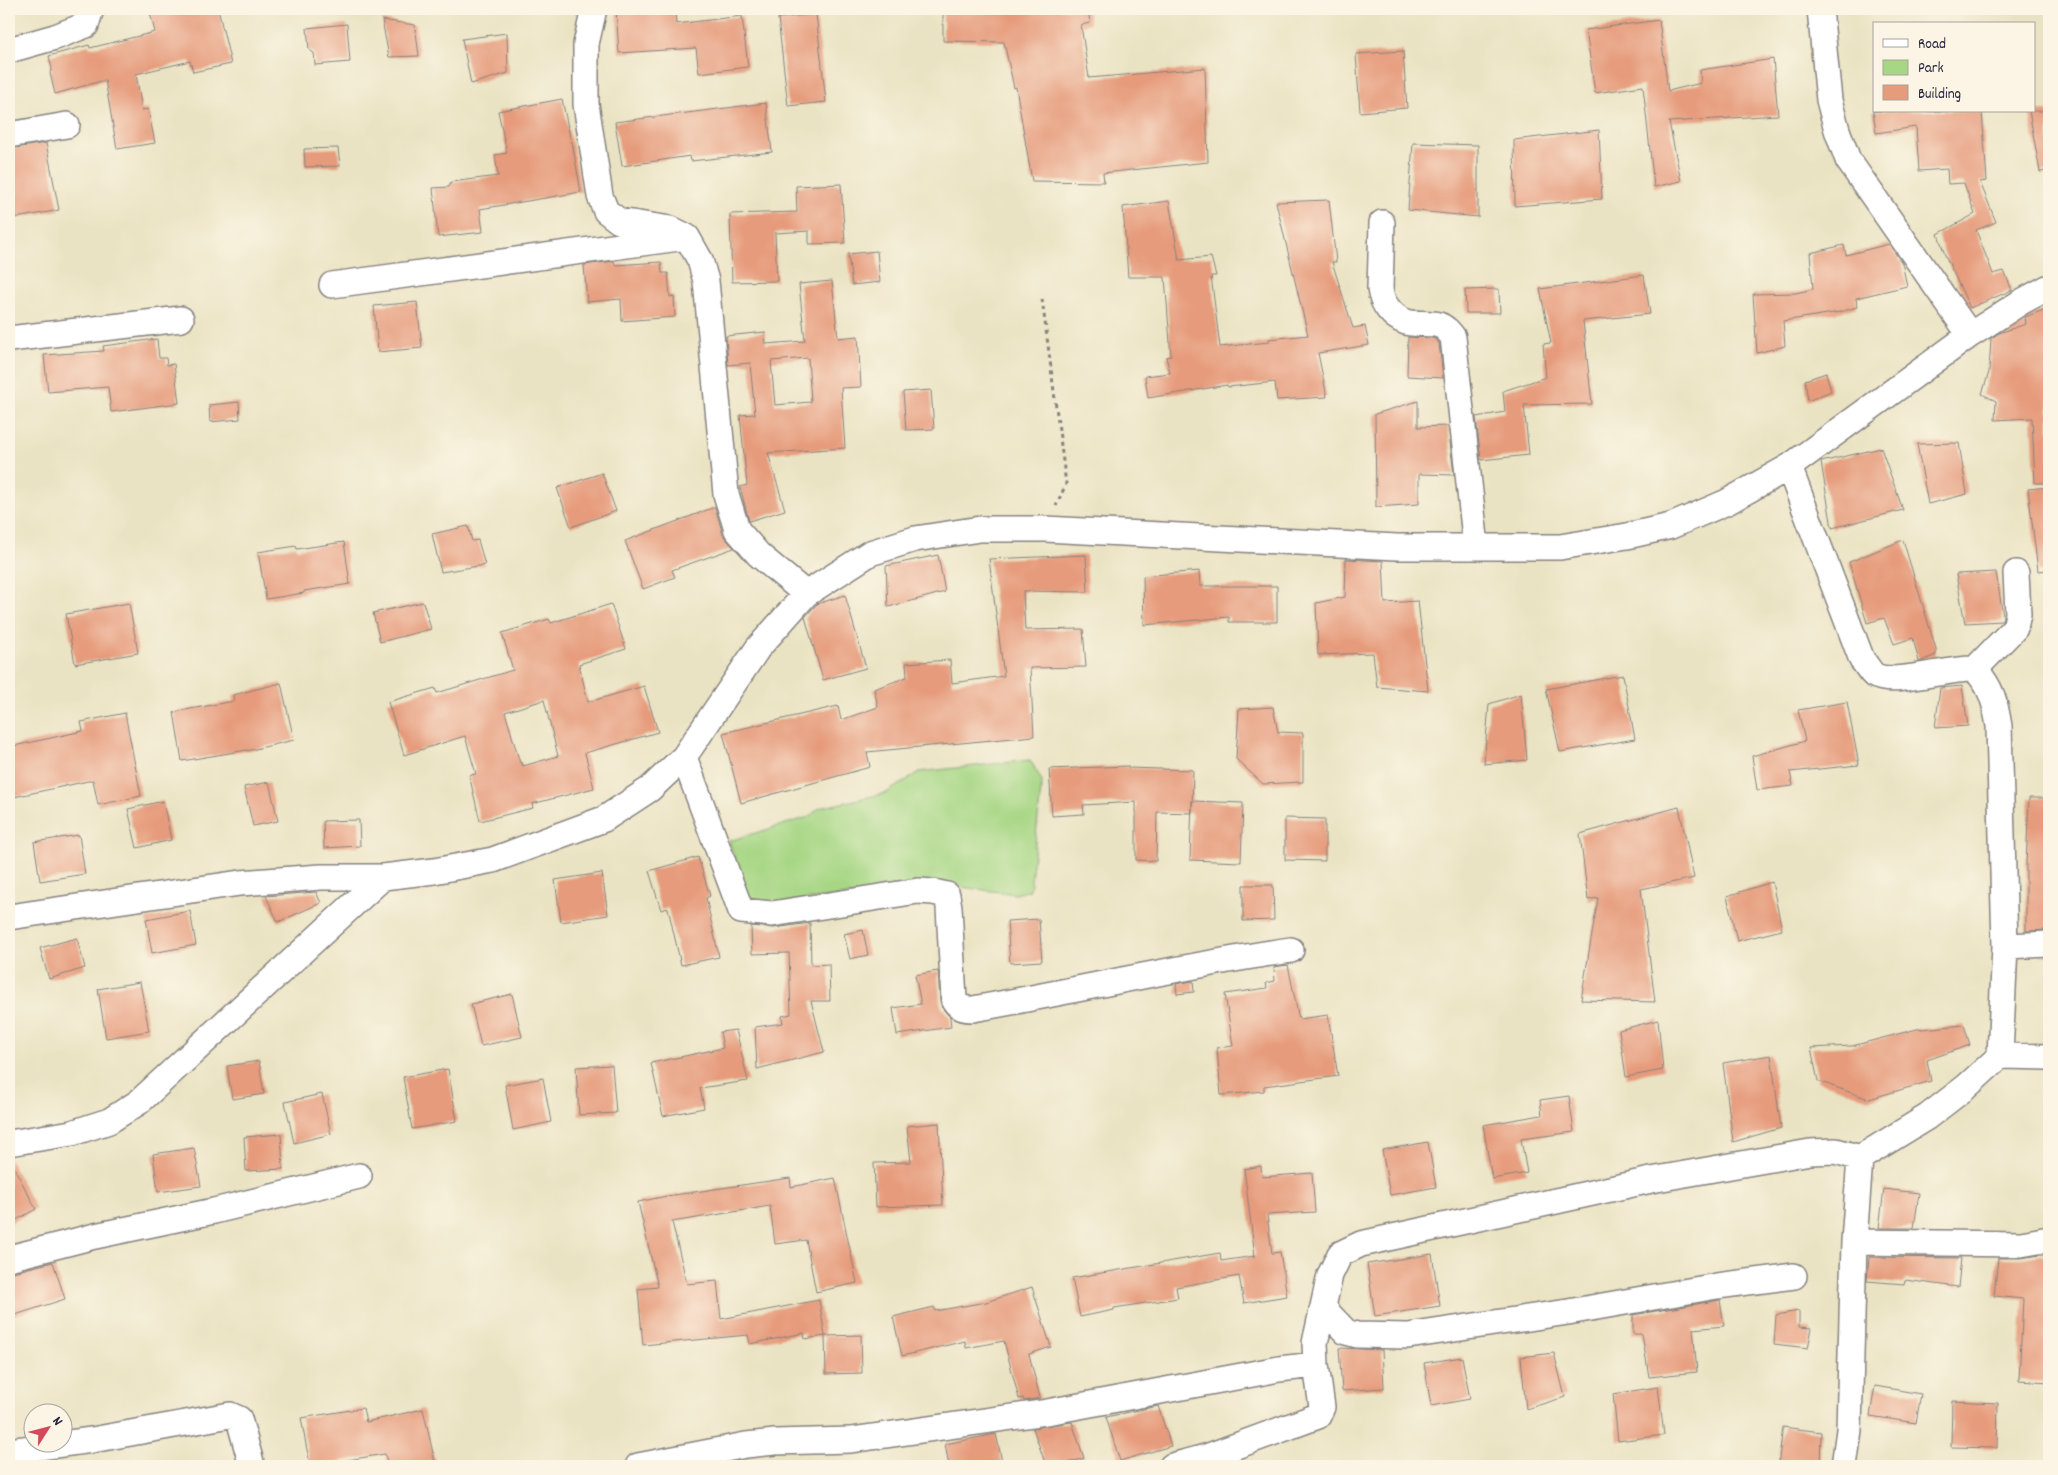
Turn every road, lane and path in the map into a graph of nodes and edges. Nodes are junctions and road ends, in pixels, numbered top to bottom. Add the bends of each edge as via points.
1 (91, 9) edge
2 (594, 9) edge
3 (1820, 9) edge
4 (9, 50) edge
5 (67, 125) dead end
6 (9, 135) edge
7 (1382, 223) dead end
8 (687, 236) junction
9 (332, 285) dead end
10 (2049, 287) edge
11 (1042, 299) dead end
12 (181, 319) dead end
13 (1970, 335) junction
14 (9, 339) edge
15 (1789, 467) junction
16 (1045, 529) junction
17 (1476, 547) junction
18 (2016, 573) dead end
19 (806, 594) junction
20 (1976, 669) junction
21 (684, 757) junction
22 (382, 877) junction
23 (9, 917) edge
24 (2049, 944) edge
25 (2005, 946) junction
26 (1292, 950) dead end
27 (2000, 1056) junction
28 (2049, 1057) edge
29 (9, 1143) edge
30 (1860, 1158) junction
31 (359, 1176) dead end
32 (2049, 1239) edge
33 (1854, 1242) junction
34 (9, 1258) edge
35 (1794, 1276) dead end
36 (1323, 1308) junction
37 (1316, 1364) junction
38 (9, 1451) edge
39 (252, 1466) edge
40 (638, 1466) edge
41 (1172, 1466) edge
42 (1844, 1466) edge

1 - 4 street via 86,25
2 - 8 street via 586,44 586,104 600,196 606,210 619,221 671,228
3 - 13 street via 1829,100 1848,160
5 - 6 street
7 - 17 street via 1381,300 1407,322 1439,325 1454,338
8 - 9 street
8 - 19 street via 700,260 706,281 726,494 737,530 759,555
10 - 13 street
11 - 16 path via 1066,484
12 - 14 street
13 - 15 street
15 - 17 street via 1727,502 1671,526 1560,547
15 - 20 street via 1862,660 1874,675 1893,680 1962,668
16 - 17 street via 1397,547
16 - 19 street via 980,529 915,539 870,553
18 - 20 street via 2018,614 2015,628
19 - 21 street via 758,648
20 - 25 street via 1994,699 1999,726
21 - 22 street via 650,789 604,819 493,860
21 - 26 street via 742,911 772,914 918,891 947,895 954,1000 964,1008 1040,997 1225,959
22 - 23 street via 240,883
22 - 29 street via 139,1102 109,1121 72,1133
24 - 25 street
25 - 27 street
27 - 28 street
27 - 30 street via 1927,1117
30 - 33 street
30 - 36 street via 1836,1152 1810,1152 1651,1180 1361,1244 1340,1254 1330,1275
31 - 34 street
32 - 33 street via 2021,1244
33 - 42 street via 1849,1430
35 - 36 street via 1408,1336 1346,1332
36 - 37 street via 1316,1343
37 - 40 street via 1047,1412 851,1440 746,1445
37 - 41 street via 1322,1407 1318,1416 1209,1456
38 - 39 street via 230,1415 239,1419

